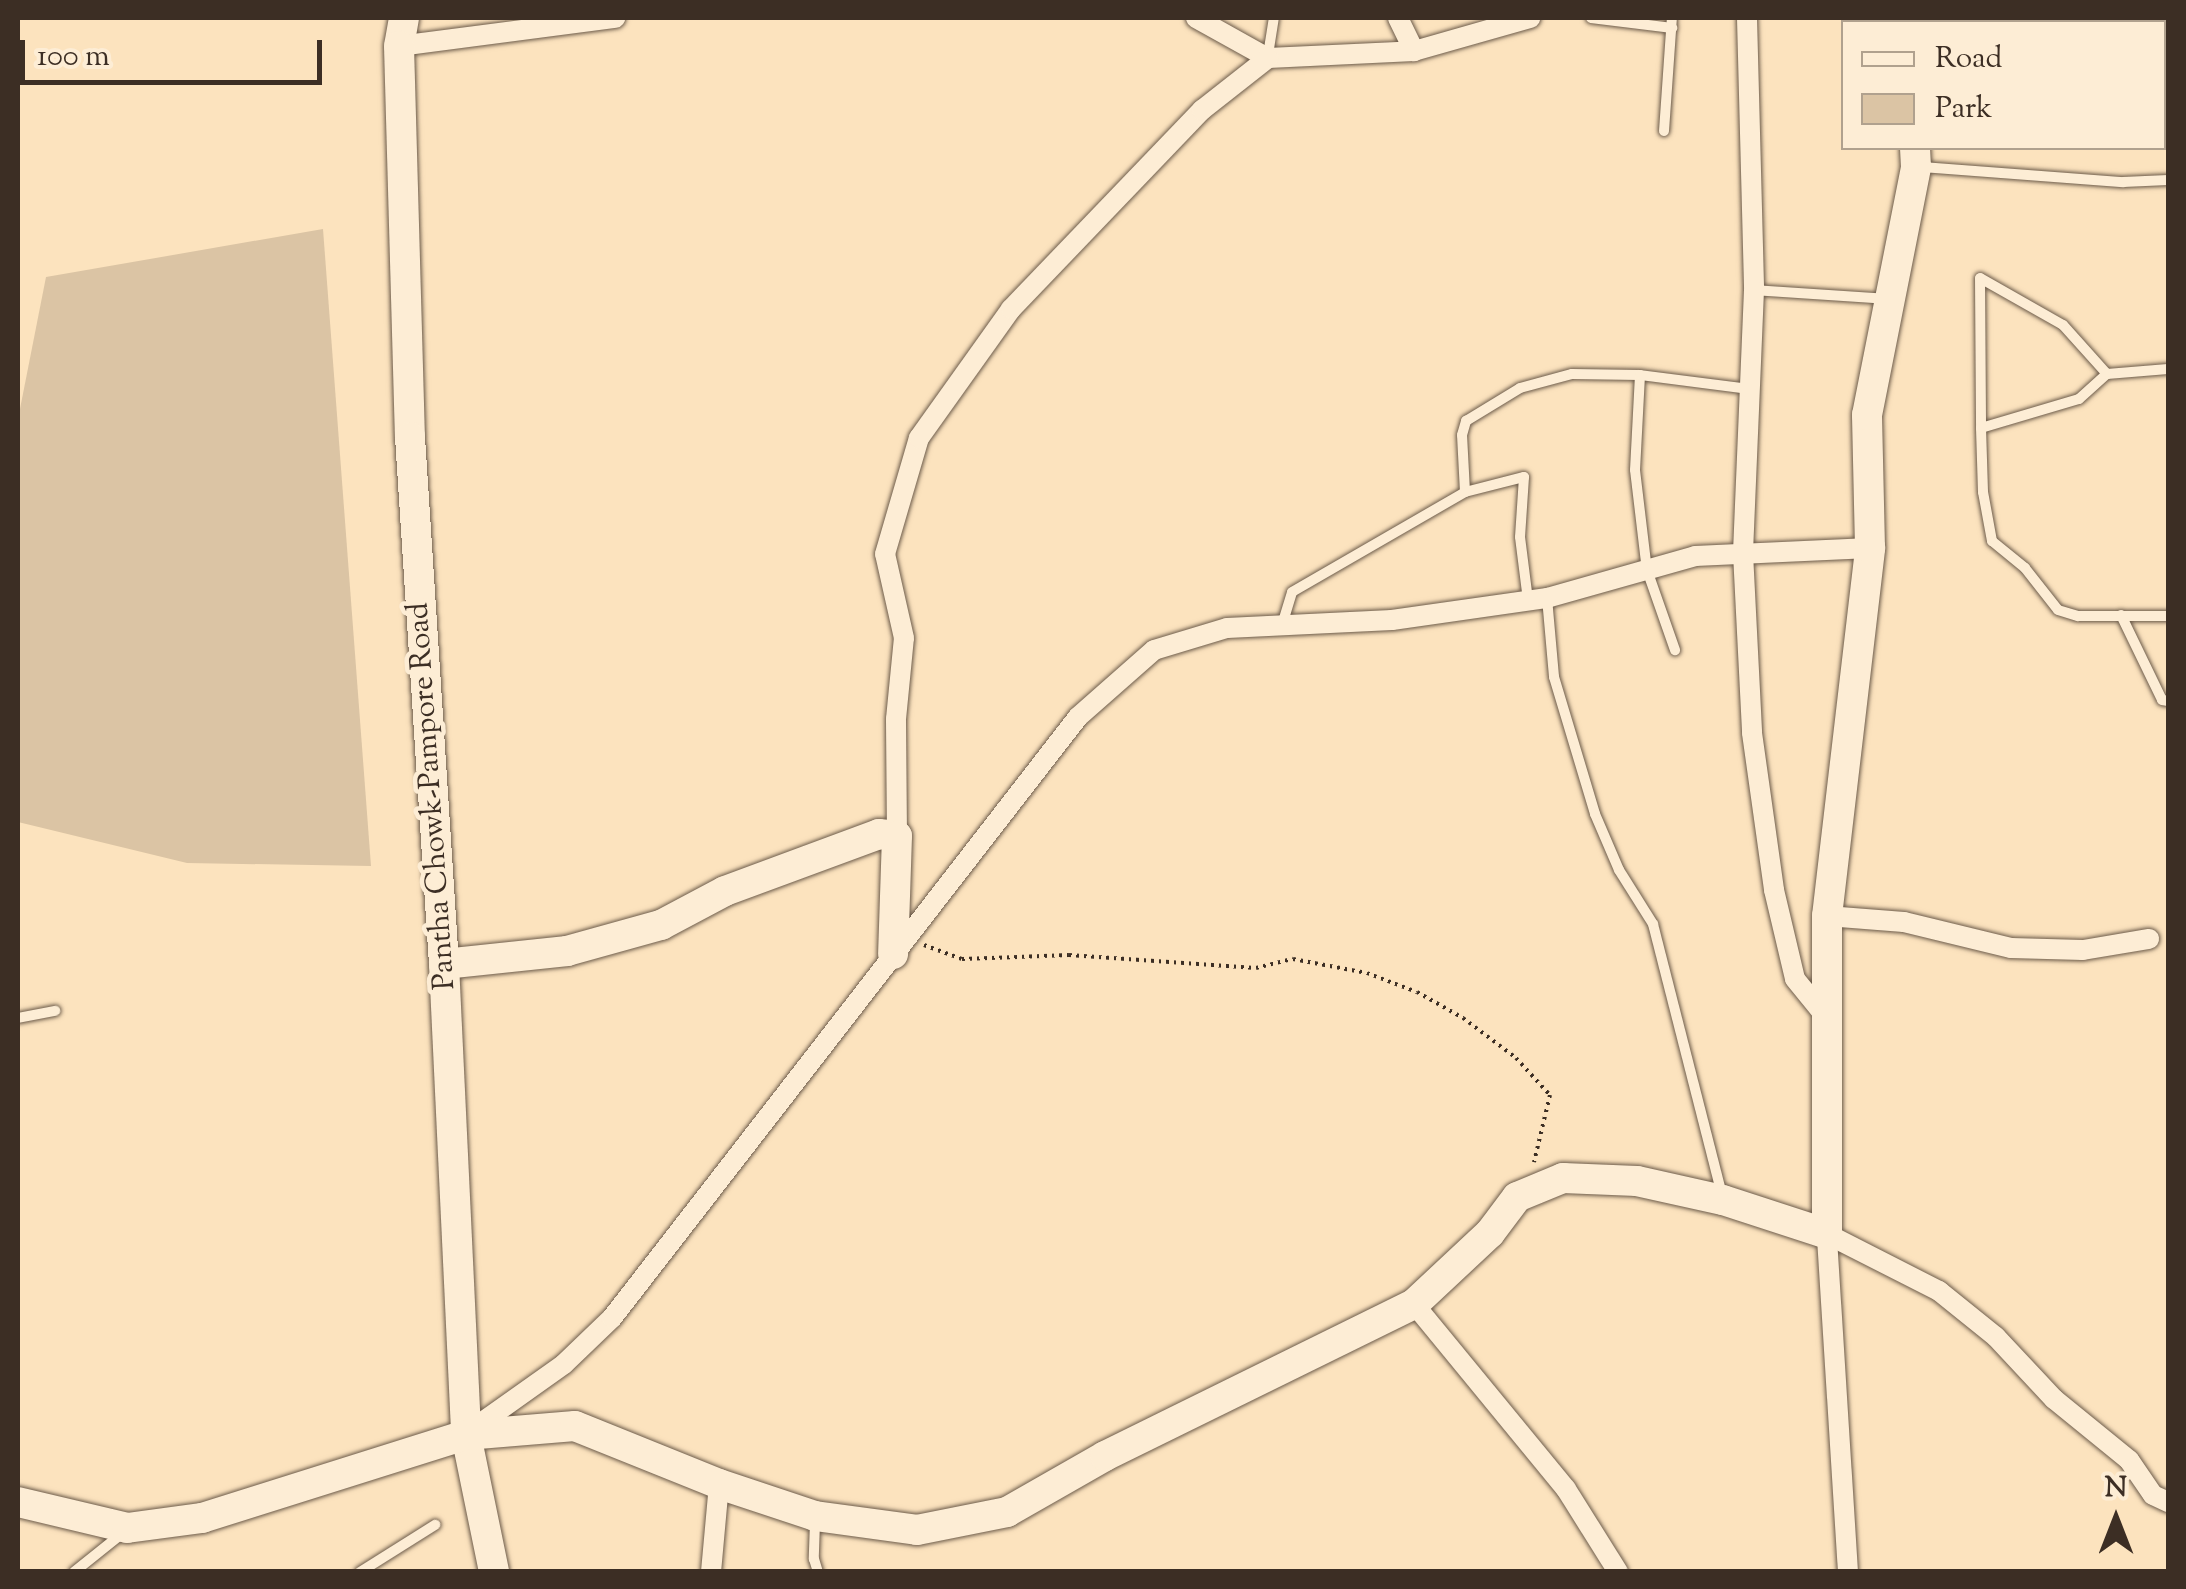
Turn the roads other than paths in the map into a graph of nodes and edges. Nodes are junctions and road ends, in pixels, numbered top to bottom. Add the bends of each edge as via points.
1 (615, 18) edge
2 (1196, 18) edge
3 (1274, 18) edge
4 (1398, 18) edge
5 (1530, 18) edge
6 (1591, 18) edge
7 (1747, 18) edge
8 (1672, 23) edge
9 (402, 32) edge
10 (1414, 51) junction
11 (1268, 58) junction
12 (1664, 131) dead end
13 (1916, 157) edge
14 (2168, 180) edge
15 (1754, 290) junction
16 (1890, 300) junction
17 (2168, 369) edge
18 (1640, 374) junction
19 (2107, 374) junction
20 (1752, 389) junction
21 (1982, 428) junction
22 (1465, 492) junction
23 (1870, 548) junction
24 (1743, 553) junction
25 (1646, 570) junction
26 (1537, 599) junction
27 (2121, 615) junction
28 (2168, 616) edge
29 (1282, 626) junction
30 (1674, 650) dead end
31 (2168, 701) edge
32 (897, 836) junction
33 (1827, 916) junction
34 (2149, 939) dead end
35 (899, 946) junction
36 (444, 964) junction
37 (55, 1010) dead end
38 (1826, 1017) junction
39 (18, 1018) edge
40 (1723, 1200) junction
41 (1827, 1234) junction
42 (1414, 1304) junction
43 (466, 1434) junction
44 (719, 1484) junction
45 (18, 1502) edge
46 (2168, 1502) edge
47 (816, 1516) junction
48 (435, 1525) dead end
49 (128, 1528) junction
50 (74, 1572) edge
51 (360, 1572) edge
52 (494, 1572) edge
53 (711, 1572) edge
54 (818, 1572) edge
55 (1618, 1572) edge
56 (1848, 1572) edge

1 - 9 street
2 - 11 street
3 - 11 lane
4 - 10 street
5 - 10 street
6 - 8 lane
7 - 15 street
8 - 12 lane
9 - 36 street, Pantha Chowk-Pampore Road via 410,437
10 - 11 street
11 - 32 street via 1202,110 1011,309 918,438 885,554 904,638 896,720
13 - 14 lane via 2123,182
13 - 16 street
15 - 16 lane
15 - 20 street
16 - 23 street via 1867,415
17 - 19 lane
18 - 20 lane
18 - 22 lane via 1572,374 1520,388 1466,421
18 - 25 lane via 1635,470
19 - 21 lane via 2079,399
19 - 21 lane via 2063,325 1980,278
20 - 24 street
21 - 27 lane via 1992,541 2025,568 2058,610
22 - 26 lane via 1524,476 1520,537
22 - 29 lane via 1292,592
23 - 24 street
23 - 33 street
24 - 25 street via 1695,556
24 - 38 street via 1752,733 1774,890 1795,979
25 - 26 street
25 - 30 lane
26 - 29 street via 1392,620
26 - 40 lane via 1595,814 1653,924
27 - 28 lane
27 - 31 lane
29 - 35 street via 1227,628 1154,650 1078,718
32 - 35 street
32 - 36 street via 879,834 725,891 661,926 567,951
33 - 34 street via 1904,922 2011,948 2083,950
33 - 38 street
35 - 43 street via 612,1318 564,1364
36 - 43 street, Pantha Chowk-Pampore Road
37 - 39 lane
38 - 41 street
40 - 41 street
40 - 42 street via 1637,1181 1563,1178 1516,1197 1490,1233
41 - 46 street via 1939,1291 2128,1460 2153,1495
41 - 56 street
42 - 47 street via 1105,1456 1007,1512 916,1530
42 - 55 street via 1566,1489
43 - 44 street via 575,1426
43 - 49 street via 236,1508
43 - 52 street, Pantha Chowk-Pampore Road
44 - 47 street
44 - 53 street
45 - 49 street
47 - 54 lane
48 - 51 lane
49 - 50 lane

